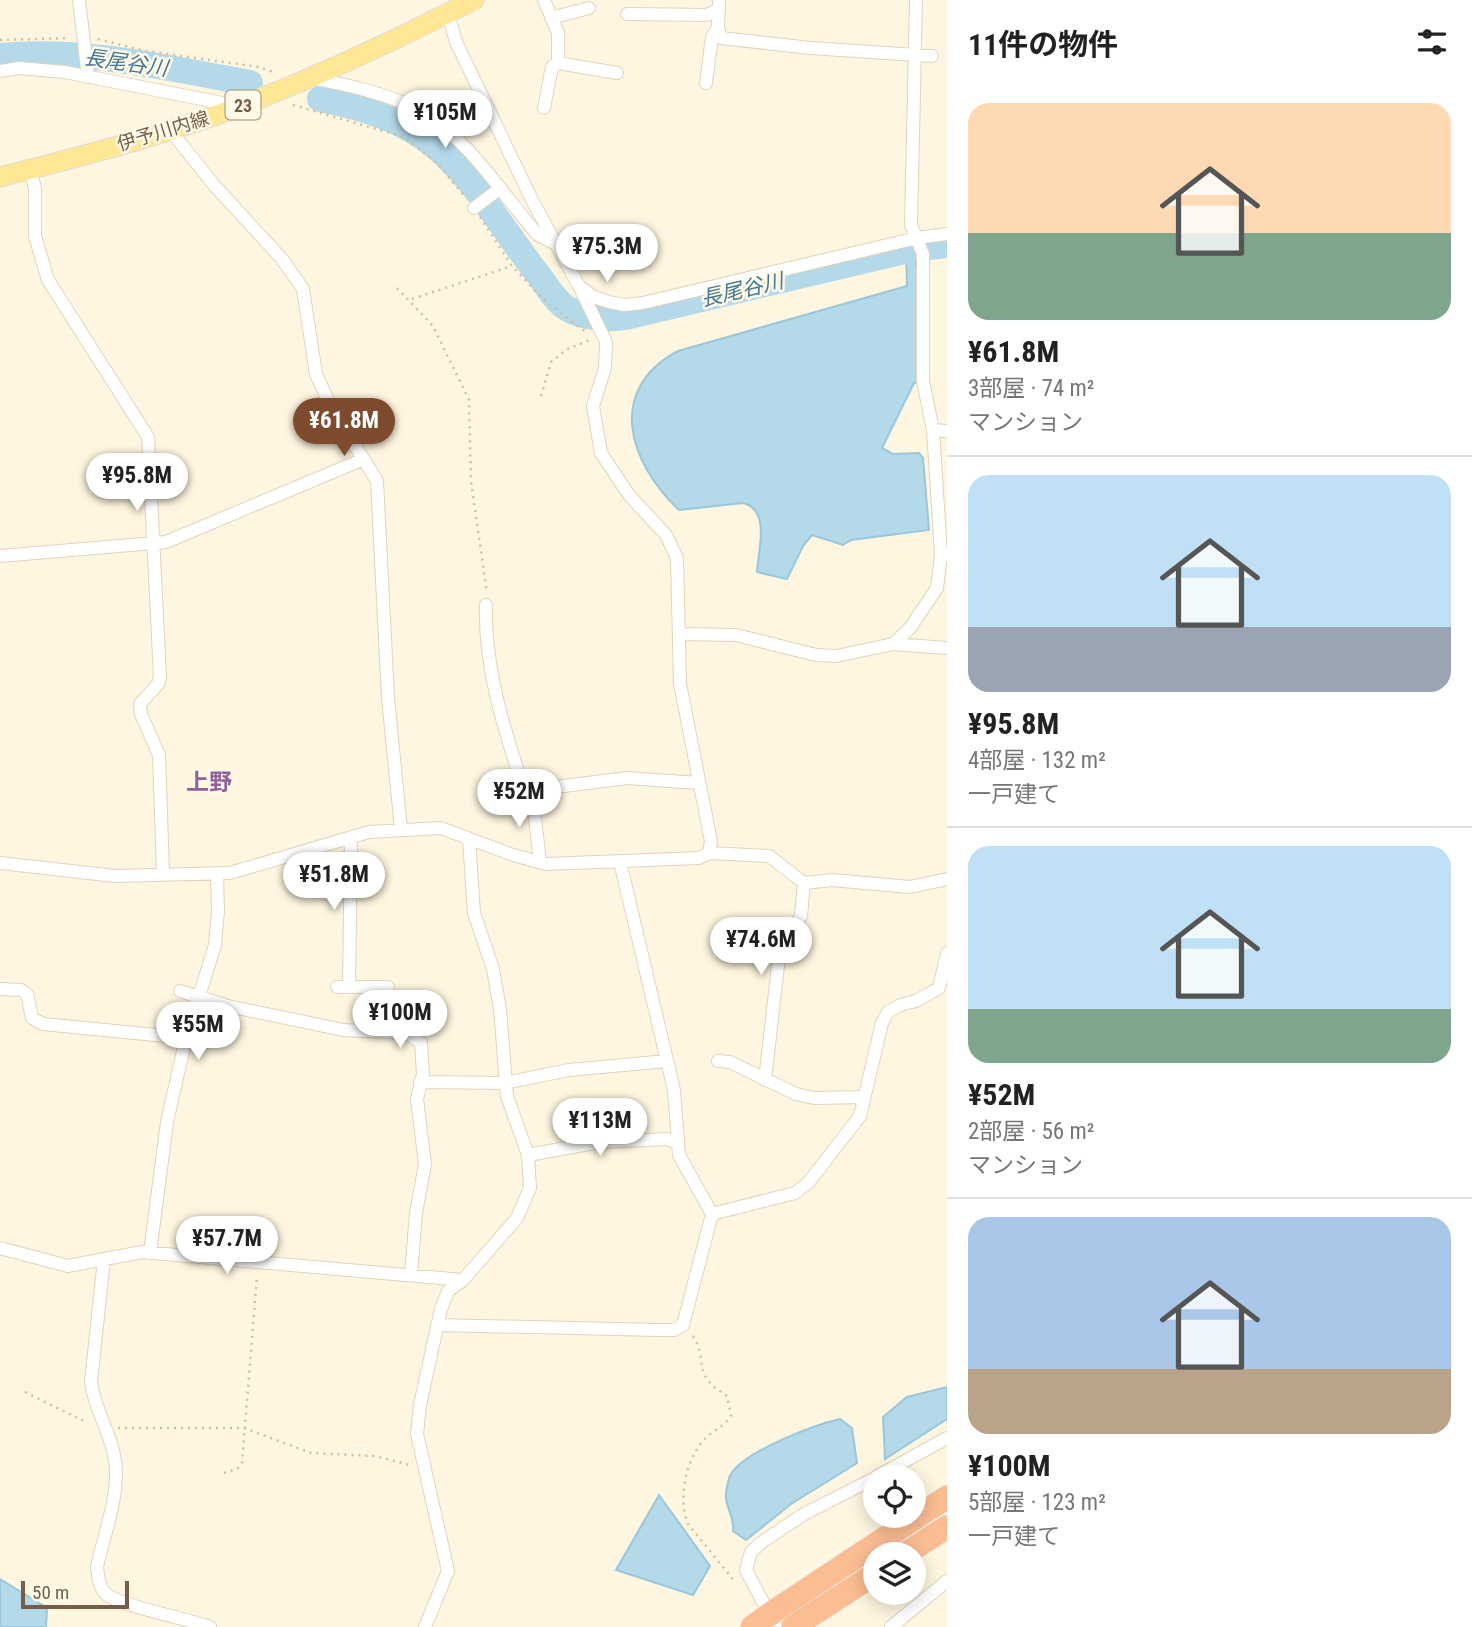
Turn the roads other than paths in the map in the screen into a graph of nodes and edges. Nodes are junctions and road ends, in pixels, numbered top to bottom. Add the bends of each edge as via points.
1 (79, 0) edge
2 (474, 0) edge
3 (544, 0) edge
4 (916, 0) edge
5 (719, 5) edge
6 (446, 7) edge
7 (589, 8) dead end
8 (627, 14) dead end
9 (551, 18) junction
10 (718, 27) junction
11 (915, 55) junction
12 (932, 56) dead end
13 (558, 63) junction
14 (0, 71) edge
15 (88, 72) junction
16 (617, 73) dead end
17 (303, 81) junction
18 (706, 82) dead end
19 (240, 106) junction
20 (544, 108) dead end
21 (170, 130) junction
22 (30, 169) junction
23 (0, 177) edge
24 (498, 190) junction
25 (474, 208) road end
26 (947, 234) edge
27 (917, 238) junction
28 (556, 245) junction
29 (579, 286) junction
30 (933, 430) junction
31 (947, 431) edge
32 (364, 459) junction
33 (155, 542) junction
34 (944, 555) edge
35 (0, 556) edge
36 (486, 605) road end
37 (679, 634) junction
38 (893, 644) junction
39 (947, 648) edge
40 (698, 783) junction
41 (532, 792) junction
42 (401, 830) junction
43 (351, 837) junction
44 (469, 839) junction
45 (709, 853) junction
46 (540, 862) junction
47 (620, 862) junction
48 (0, 863) edge
49 (163, 873) junction
50 (217, 873) junction
51 (947, 879) edge
52 (804, 883) junction
53 (947, 953) edge
54 (388, 987) dead end
55 (0, 989) edge
56 (180, 991) dead end
57 (198, 998) junction
58 (186, 1038) junction
59 (667, 1061) junction
60 (718, 1061) dead end
61 (765, 1080) junction
62 (420, 1082) junction
63 (505, 1083) junction
64 (864, 1097) junction
65 (676, 1143) junction
66 (528, 1155) junction
67 (712, 1214) junction
68 (0, 1248) edge
69 (150, 1253) junction
70 (104, 1259) junction
71 (411, 1275) junction
72 (463, 1280) junction
73 (437, 1325) junction
74 (947, 1438) edge
75 (898, 1465) edge
76 (947, 1479) edge
77 (863, 1484) edge
78 (926, 1495) edge
79 (947, 1497) edge
80 (947, 1527) edge
81 (882, 1528) edge
82 (924, 1542) edge
83 (947, 1581) edge
84 (863, 1582) edge
85 (770, 1612) edge
86 (210, 1627) edge
87 (425, 1627) edge
88 (752, 1627) edge
89 (793, 1627) edge
90 (891, 1627) edge

1 - 15 street
2 - 6 main road, 伊予川内線 / 23
3 - 9 street
4 - 11 street
5 - 8 street via 707,15
5 - 10 street
6 - 17 main road, 伊予川内線 / 23
6 - 28 street via 456,42
7 - 9 street
9 - 13 street via 558,33
10 - 11 street via 721,38
10 - 18 street via 712,37
11 - 12 street
11 - 27 street via 911,225
13 - 16 street
13 - 20 street via 552,67
14 - 15 street
15 - 19 street
17 - 19 main road, 伊予川内線 / 23
17 - 24 street via 369,90 415,108 452,133
19 - 21 main road, 伊予川内線 / 23
21 - 22 main road, 伊予川内線 / 23
21 - 32 street via 303,289 317,374 331,407
22 - 23 main road, 伊予川内線 / 23
22 - 33 street via 35,188 35,236 48,280 148,437
24 - 25 street
24 - 28 street via 538,235
26 - 27 street
27 - 29 street via 643,303 609,302
27 - 30 street via 923,254 923,381
28 - 29 street
29 - 37 street via 606,342 607,355 593,406 597,439 608,466 673,547
30 - 31 street
30 - 34 street
32 - 33 street via 166,542
32 - 42 street via 377,481 388,698
33 - 35 street
33 - 49 street via 160,676 140,705 159,755
34 - 38 street via 937,588
36 - 41 street via 486,640 499,712 524,792
37 - 38 street via 736,635 836,656
37 - 40 street via 680,684
38 - 39 street
40 - 41 street via 626,778
40 - 45 street via 711,841
41 - 46 street
42 - 43 street
42 - 44 street via 441,828
43 - 50 street via 253,869
43 - 54 street via 343,987
44 - 46 street
44 - 63 street via 474,913 493,969
45 - 47 street via 699,858
45 - 52 street via 769,856
46 - 47 street
47 - 59 street
48 - 49 street via 115,876
49 - 50 street
50 - 57 street via 215,945
51 - 52 street via 910,887 832,880
52 - 61 street via 801,916 781,946
53 - 64 street via 939,988 888,1012 881,1023
55 - 58 street via 27,994 32,1017 43,1024
56 - 57 street
57 - 58 street
57 - 62 street via 355,1032 407,1033 421,1043
58 - 69 street via 161,1153
59 - 63 street via 569,1070
59 - 65 street via 677,1113
60 - 61 street via 730,1062
61 - 64 street via 814,1098
62 - 63 street
62 - 71 street via 417,1099 425,1164
63 - 66 street
64 - 67 street via 851,1129 795,1194
65 - 66 street via 668,1139 600,1142
65 - 67 street
66 - 72 street via 530,1188 524,1206
67 - 73 street via 684,1325 674,1330
68 - 70 street via 68,1266
69 - 70 street
69 - 71 street
70 - 86 street via 91,1382 114,1453 116,1479 97,1567 103,1591 112,1600
71 - 72 street
72 - 73 street via 448,1291
73 - 87 street via 417,1434 448,1571
74 - 75 street
76 - 78 highway
77 - 85 street via 804,1514 751,1552 746,1570
79 - 85 highway
80 - 82 highway
81 - 85 highway
83 - 90 street
84 - 89 highway
85 - 88 highway, bridge

